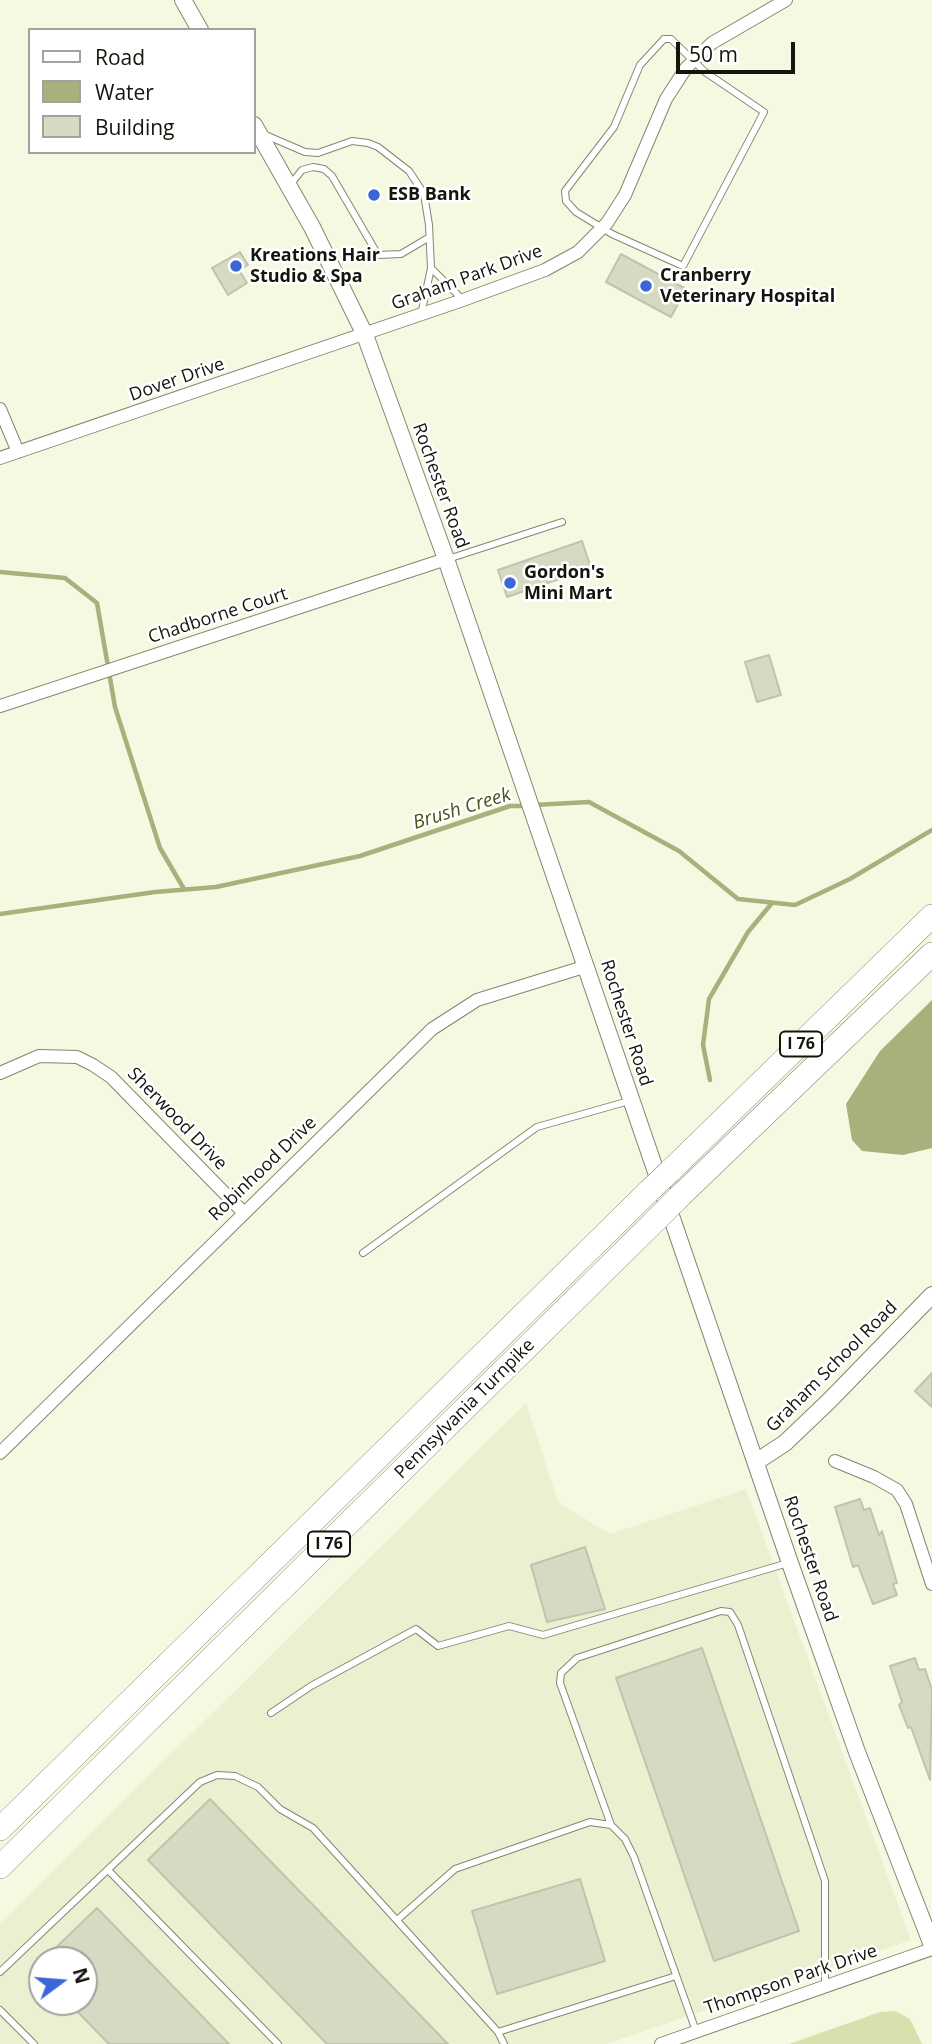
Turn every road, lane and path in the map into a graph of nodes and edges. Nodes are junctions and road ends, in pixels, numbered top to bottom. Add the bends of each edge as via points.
1 (183, 0) edge
2 (786, 0) edge
3 (199, 28) edge
4 (692, 61) junction
5 (256, 129) edge
6 (289, 187) junction
7 (602, 228) junction
8 (428, 238) junction
9 (431, 268) junction
10 (463, 300) junction
11 (421, 314) junction
12 (365, 335) junction
13 (0, 409) edge
14 (19, 452) junction
15 (0, 458) edge
16 (562, 522) dead end
17 (446, 559) junction
18 (0, 706) edge
19 (932, 916) edge
20 (932, 954) edge
21 (587, 966) junction
22 (0, 1073) edge
23 (631, 1101) junction
24 (243, 1212) junction
25 (363, 1253) dead end
26 (932, 1295) edge
27 (0, 1453) edge
28 (835, 1461) dead end
29 (756, 1462) junction
30 (790, 1563) junction
31 (932, 1584) edge
32 (271, 1713) dead end
33 (611, 1825) junction
34 (0, 1829) edge
35 (0, 1867) edge
36 (109, 1871) junction
37 (397, 1920) junction
38 (932, 1947) edge
39 (0, 1972) edge
40 (676, 1976) junction
41 (825, 1987) junction
42 (0, 2010) edge
43 (696, 2031) junction
44 (498, 2032) junction
45 (34, 2044) edge
46 (278, 2044) edge
47 (504, 2044) edge
48 (661, 2044) edge

1 - 3 street
2 - 4 street, Graham Park Drive via 712,43
4 - 7 street, Graham Park Drive via 666,99 625,195
4 - 7 lane via 671,39 652,49 640,65 614,127 565,191 566,201 576,212
4 - 7 lane via 764,112 690,254 683,266
5 - 6 street, Rochester Road
5 - 8 lane via 305,152 318,153 352,141 378,147 409,171 424,194
6 - 8 lane via 302,170 324,169 378,255 401,254
6 - 12 street, Rochester Road
7 - 10 street, Graham Park Drive via 578,252 545,270
8 - 9 lane
9 - 10 lane
9 - 11 lane
10 - 11 street, Graham Park Drive
11 - 12 street, Graham Park Drive
12 - 14 street, Dover Drive
12 - 17 street, Rochester Road
13 - 14 street
14 - 15 street, Dover Drive
16 - 17 lane
17 - 18 street, Chadborne Court
17 - 21 street, Rochester Road
19 - 34 highway, Pennsylvania Turnpike / I 76, bridge
20 - 35 highway, Pennsylvania Turnpike / I 76, bridge
21 - 23 street, Rochester Road
21 - 24 street, Robinhood Drive via 477,1000 454,1012
22 - 24 street, Sherwood Drive via 38,1056 77,1057 93,1065 111,1077
23 - 25 lane via 537,1127
23 - 29 street, Rochester Road
24 - 27 street, Robinhood Drive
26 - 29 street, Graham School Road via 821,1409 785,1443
28 - 31 street via 897,1490 906,1504
29 - 30 street, Rochester Road
30 - 32 lane via 543,1635 509,1626 438,1646 416,1629
30 - 38 street, Rochester Road
33 - 37 lane via 590,1822 455,1869
33 - 40 lane via 634,1857
33 - 41 lane via 560,1683 561,1673 577,1658 721,1611 730,1612 825,1881
36 - 37 lane via 200,1782 217,1774 235,1776 258,1787 280,1809 313,1828
36 - 39 lane
36 - 46 lane
37 - 44 lane
38 - 41 street, Thompson Park Drive
40 - 43 lane
40 - 44 lane
41 - 43 street, Thompson Park Drive
42 - 45 lane
43 - 48 street, Thompson Park Drive
44 - 47 lane

